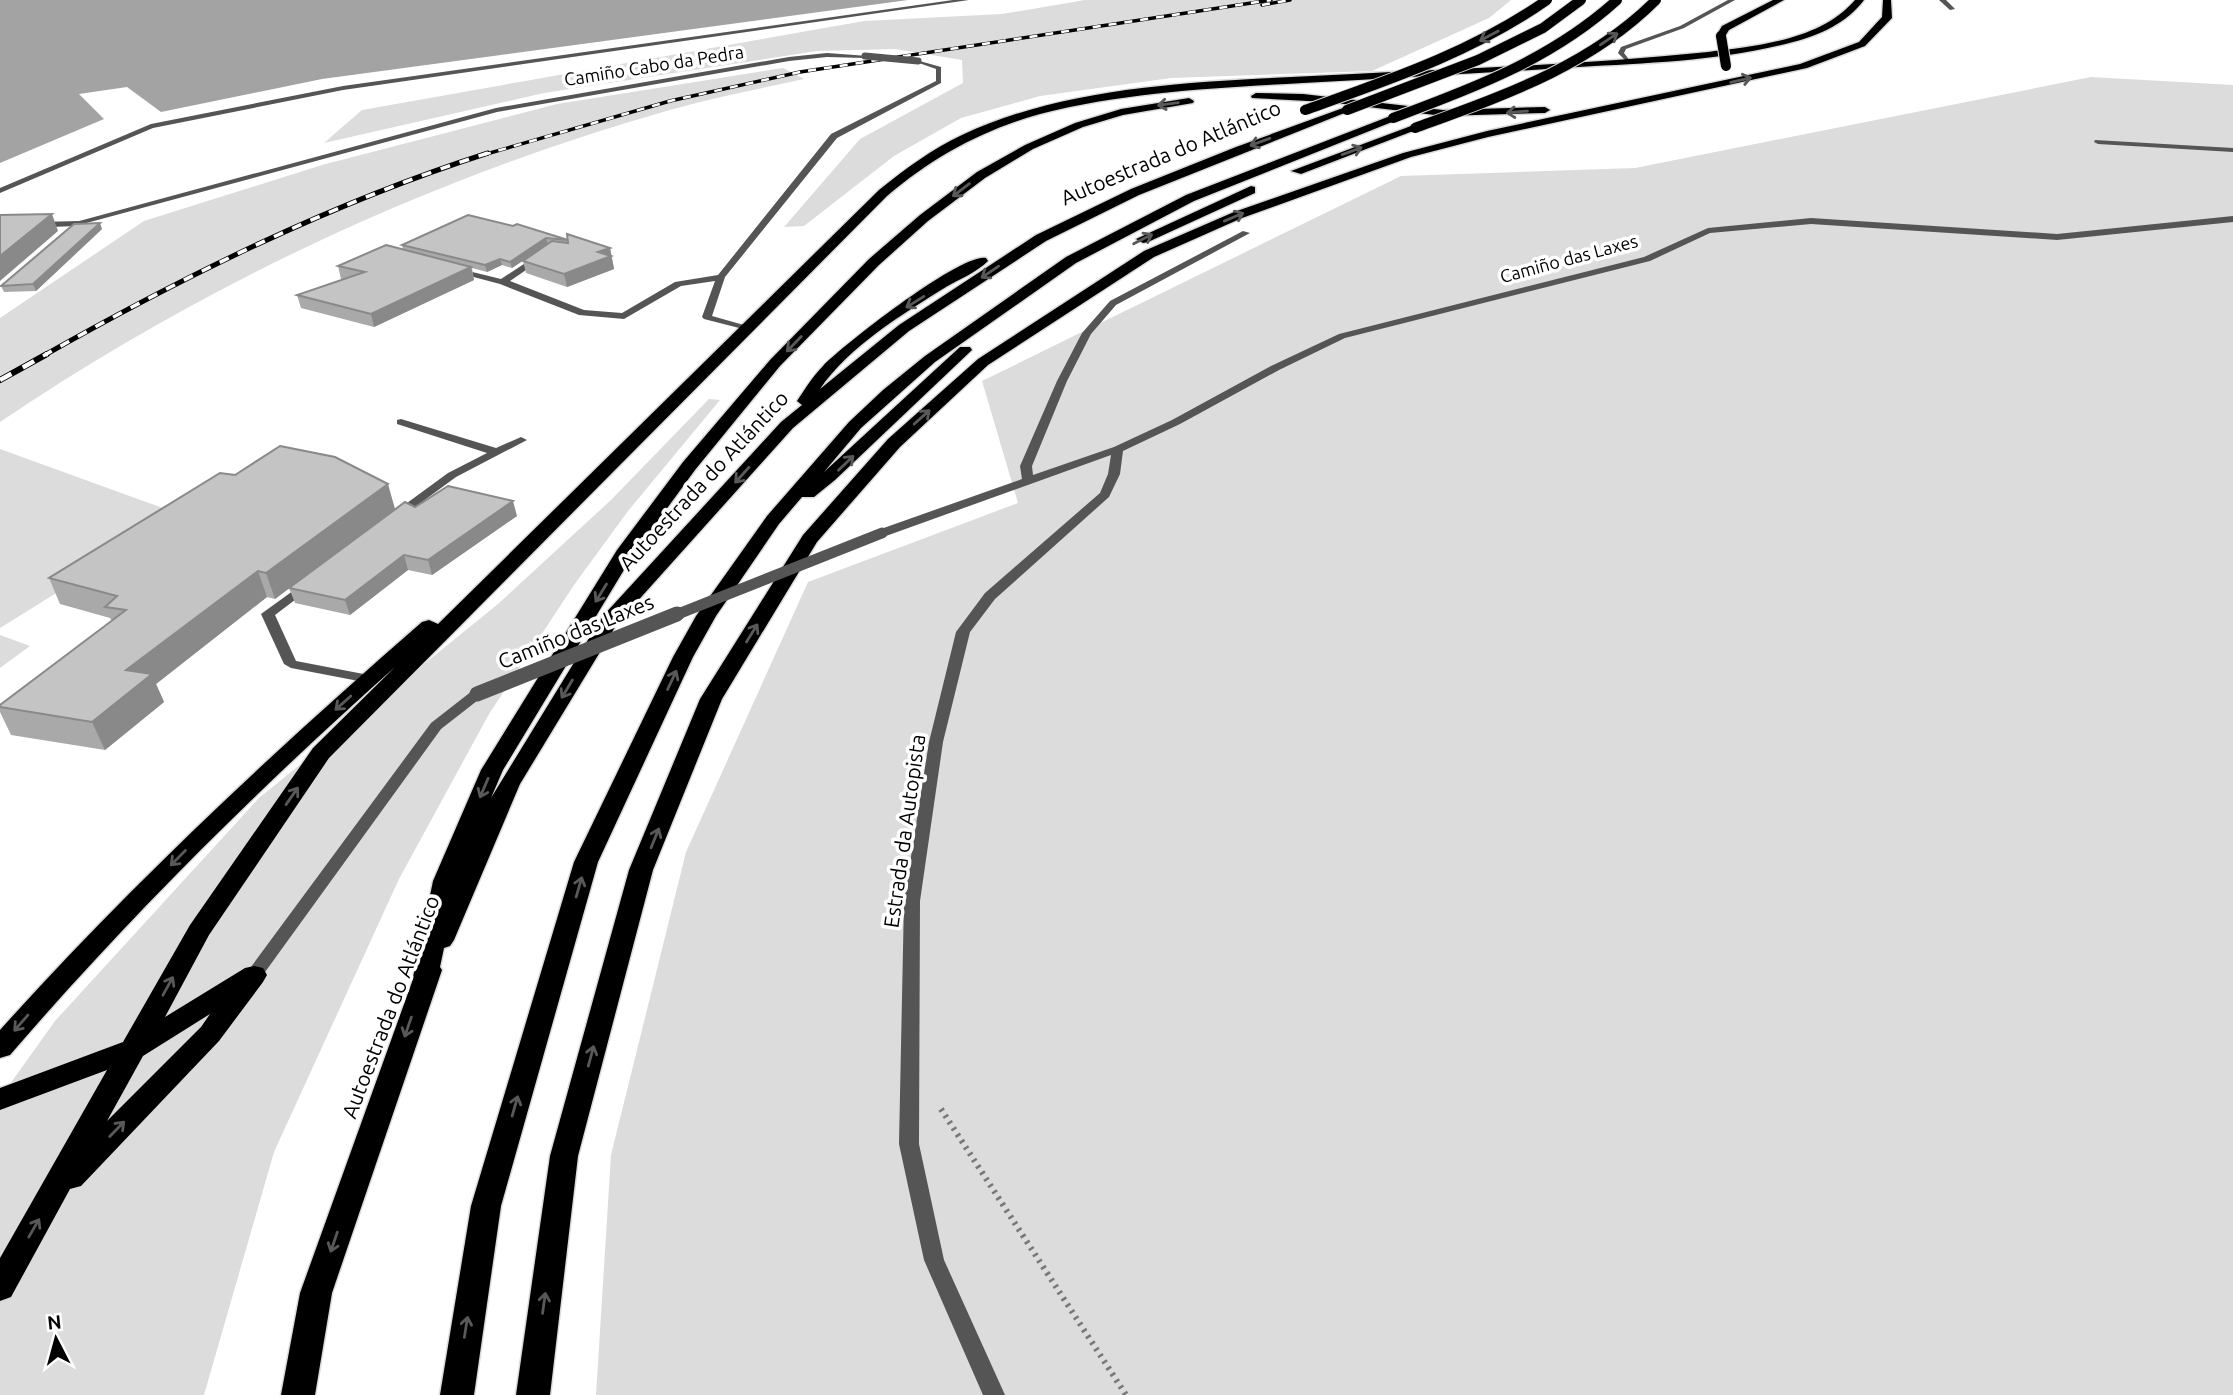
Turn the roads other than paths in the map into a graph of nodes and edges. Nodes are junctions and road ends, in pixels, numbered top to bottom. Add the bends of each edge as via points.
1 (966, 0) edge
2 (1547, 0) edge
3 (1581, 0) edge
4 (1617, 0) edge
5 (1656, 0) edge
6 (1732, 0) edge
7 (1780, 0) edge
8 (1860, 0) edge
9 (1886, 0) edge
10 (1942, 0) edge
11 (1952, 9) dead end
12 (1629, 61) junction
13 (2098, 142) dead end
14 (2233, 150) edge
15 (0, 191) edge
16 (2233, 219) edge
17 (76, 223) junction
18 (0, 226) edge
19 (66, 231) edge
20 (1246, 233) dead end
21 (552, 248) edge
22 (449, 269) edge
23 (721, 277) junction
24 (503, 282) junction
25 (748, 329) junction
26 (401, 422) dead end
27 (788, 425) junction
28 (521, 440) dead end
29 (1118, 449) junction
30 (497, 452) junction
31 (1028, 480) junction
32 (560, 512) junction
33 (773, 520) junction
34 (387, 524) edge
35 (322, 573) edge
36 (369, 680) junction
37 (254, 975) junction
38 (424, 981) junction
39 (0, 1048) edge
40 (133, 1049) junction
41 (0, 1099) edge
42 (52, 1196) junction
43 (0, 1287) edge
44 (298, 1395) edge
45 (457, 1395) edge
46 (533, 1395) edge
47 (994, 1395) edge

1 - 15 street via 342,88 151,126
2 -> 27 highway, bridge via 1444,58 1133,181 975,264 902,311 829,368
3 -> 27 highway, Autoestrada do Atlántico, bridge via 1543,28 1478,60 1147,188 1041,238 904,328
4 - 33 highway, bridge via 1594,23 1514,69 1190,198 1071,260 889,393 855,425
33 -> 5 highway, bridge via 841,468 928,379 987,332 1079,272 1227,199 1516,89 1583,56 1633,23
6 - 12 street via 1682,27 1623,48 1621,53
7 -> 38 highway, bridge via 1725,28 1721,36 1726,66 1704,80 1551,109 1493,114 1441,113 1291,96 1172,103 1079,125 981,175 874,262 775,363 688,466 624,554 492,770 445,881
8 - 12 highway via 1802,37 1756,48
46 -> 9 highway via 564,1156 641,870 711,699 809,539 894,443 983,362 1149,254 1238,215 1407,155 1803,66 1862,44 1887,19
10 - 11 street
12 - 25 highway via 1178,88 1093,99 1018,117 963,138 911,169
13 - 14 street
16 - 29 street, Camiño das Laxes via 2057,237 1811,221 1708,231 1647,259 1342,336
17 - 18 street
17 - 19 street
17 - 23 street, Camiño Cabo da Pedra, bridge via 496,110 827,55 918,61 939,68 939,82 834,136
20 - 31 street via 1113,303 1087,334 1062,381 1026,466
21 - 24 street
22 - 24 street
23 - 24 street via 678,284 624,316 582,313
23 - 25 street, Camiño Cabo da Pedra via 707,317
25 - 32 highway
26 - 30 street
27 -> 38 highway, Autoestrada do Atlántico via 609,621 509,784
28 - 30 street
29 - 31 street, Camiño das Laxes
29 - 47 street, Estrada da Autopista via 1105,495 990,596 963,632 936,742 912,901 909,1144 934,1260
30 - 34 street via 452,475
31 - 37 street, Camiño das Laxes, bridge via 477,694 436,726
32 - 36 highway
40 -> 32 highway via 199,931 321,753
45 -> 33 highway via 486,1206 586,862 683,657 706,615
35 - 36 street via 268,614 291,664
36 -> 39 highway via 229,806 65,972
37 - 40 highway
42 -> 37 highway via 210,1034
38 -> 44 highway, Autoestrada do Atlántico via 316,1293
40 - 41 highway
40 - 42 highway
43 -> 42 highway

